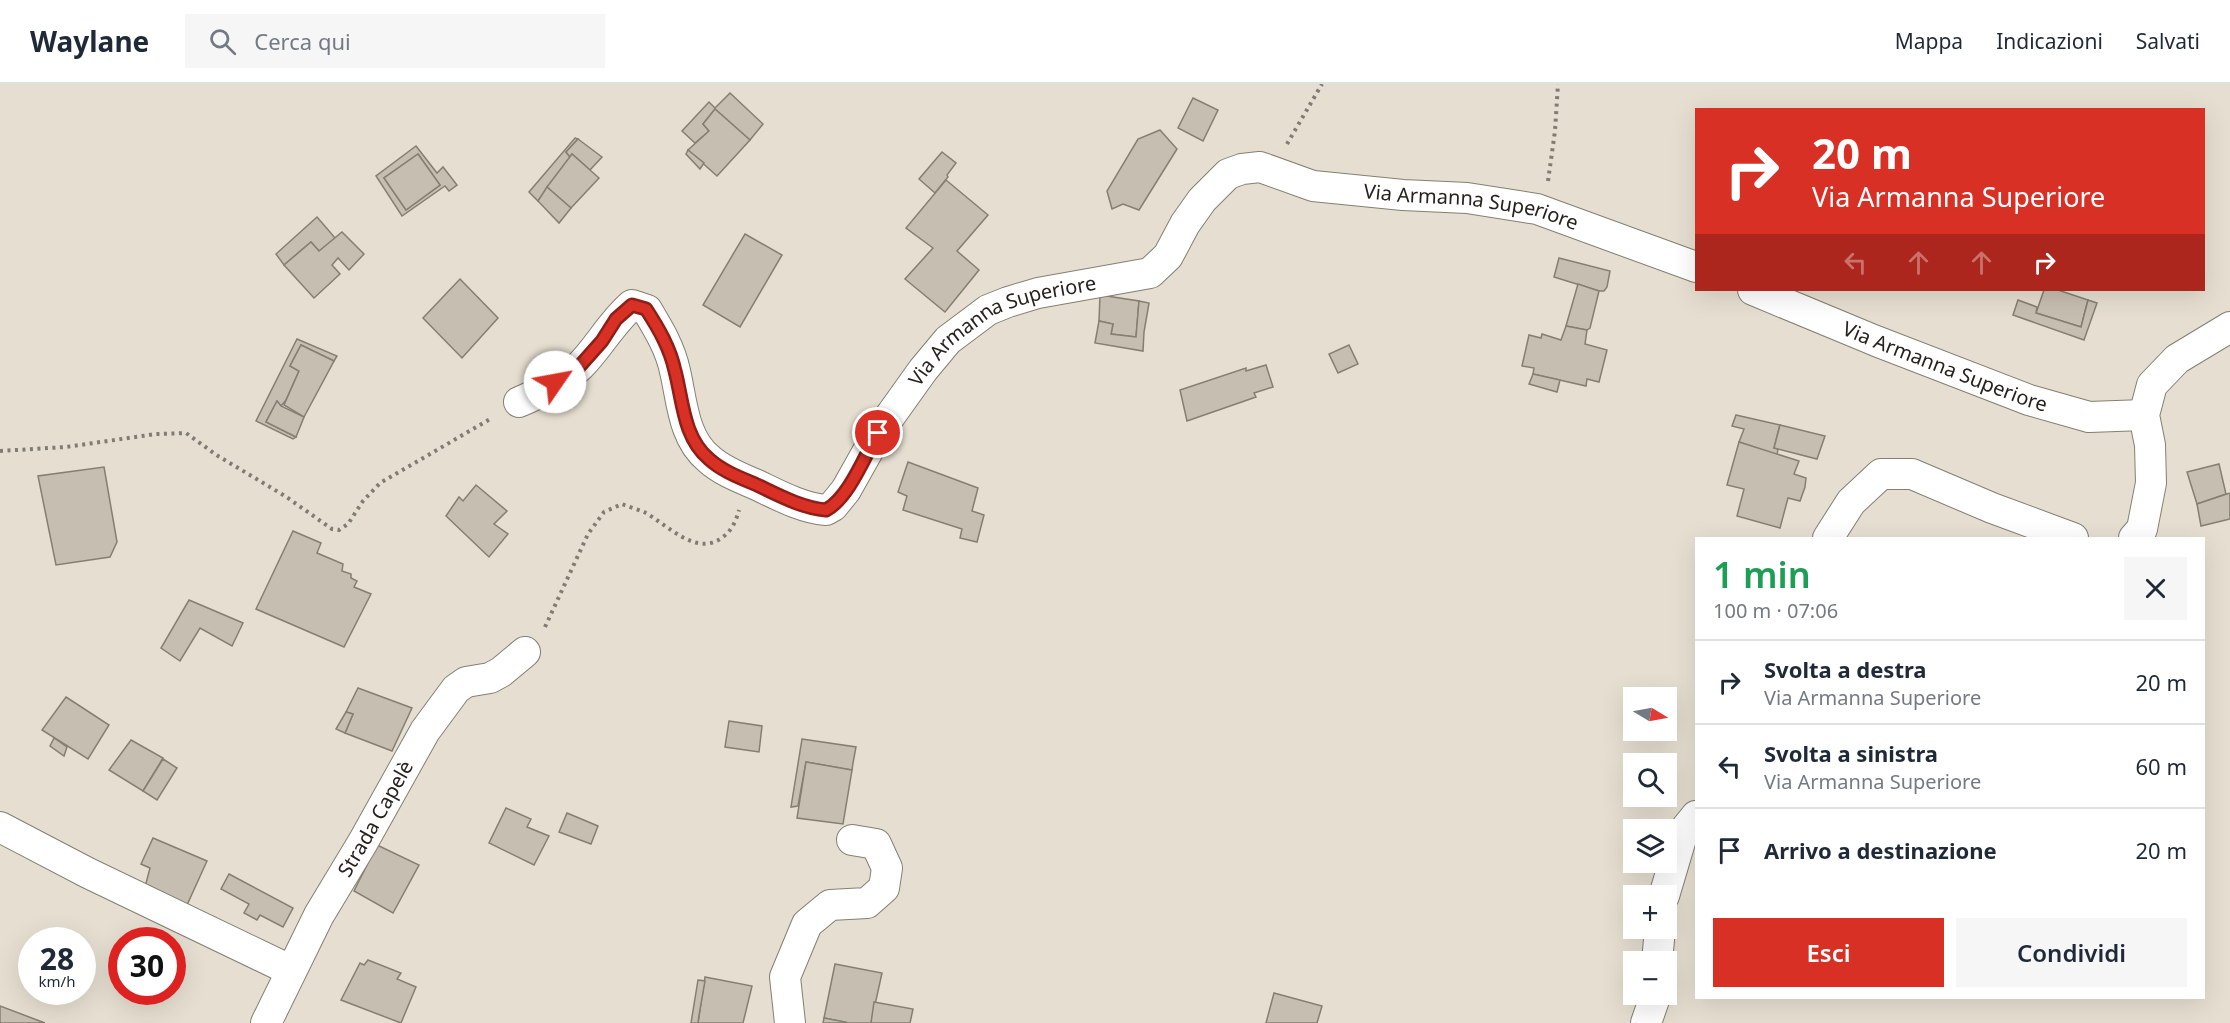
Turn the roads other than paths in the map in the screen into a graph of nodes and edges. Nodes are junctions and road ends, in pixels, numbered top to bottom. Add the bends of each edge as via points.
1 (1695, 267) edge
2 (1755, 291) edge
3 (2230, 327) edge
4 (519, 402) road end
5 (2144, 415) junction
6 (1829, 537) edge
7 (2070, 537) edge
8 (2135, 537) edge
9 (525, 652) road end
10 (1695, 817) edge
11 (0, 827) edge
12 (852, 840) dead end
13 (1667, 885) edge
14 (290, 970) junction
15 (1652, 1005) edge
16 (266, 1023) edge
17 (789, 1023) edge
18 (1646, 1023) edge

1 - 4 street, Via Armanna Superiore via 1544,211 1479,199 1314,186 1260,167 1242,169 1228,174 1202,200 1168,256 1150,273 1008,302 988,310 948,340 878,433 846,490 826,510 745,480 708,459 694,441 682,413 665,338 646,309 632,305 616,319 578,368
2 - 5 street, Via Armanna Superiore via 2029,400 2089,417
3 - 5 street via 2177,359 2152,385
5 - 8 street via 2151,483 2142,529
6 - 7 street via 1851,502 1881,474 1912,474
9 - 14 street, Strada Capelè via 490,678 466,682 456,689 425,731
10 - 13 street via 1683,832
11 - 14 street
12 - 17 street via 876,844 887,868 884,888 867,903 830,905 807,924 785,977
14 - 16 street, Strada Capelè
15 - 18 street

